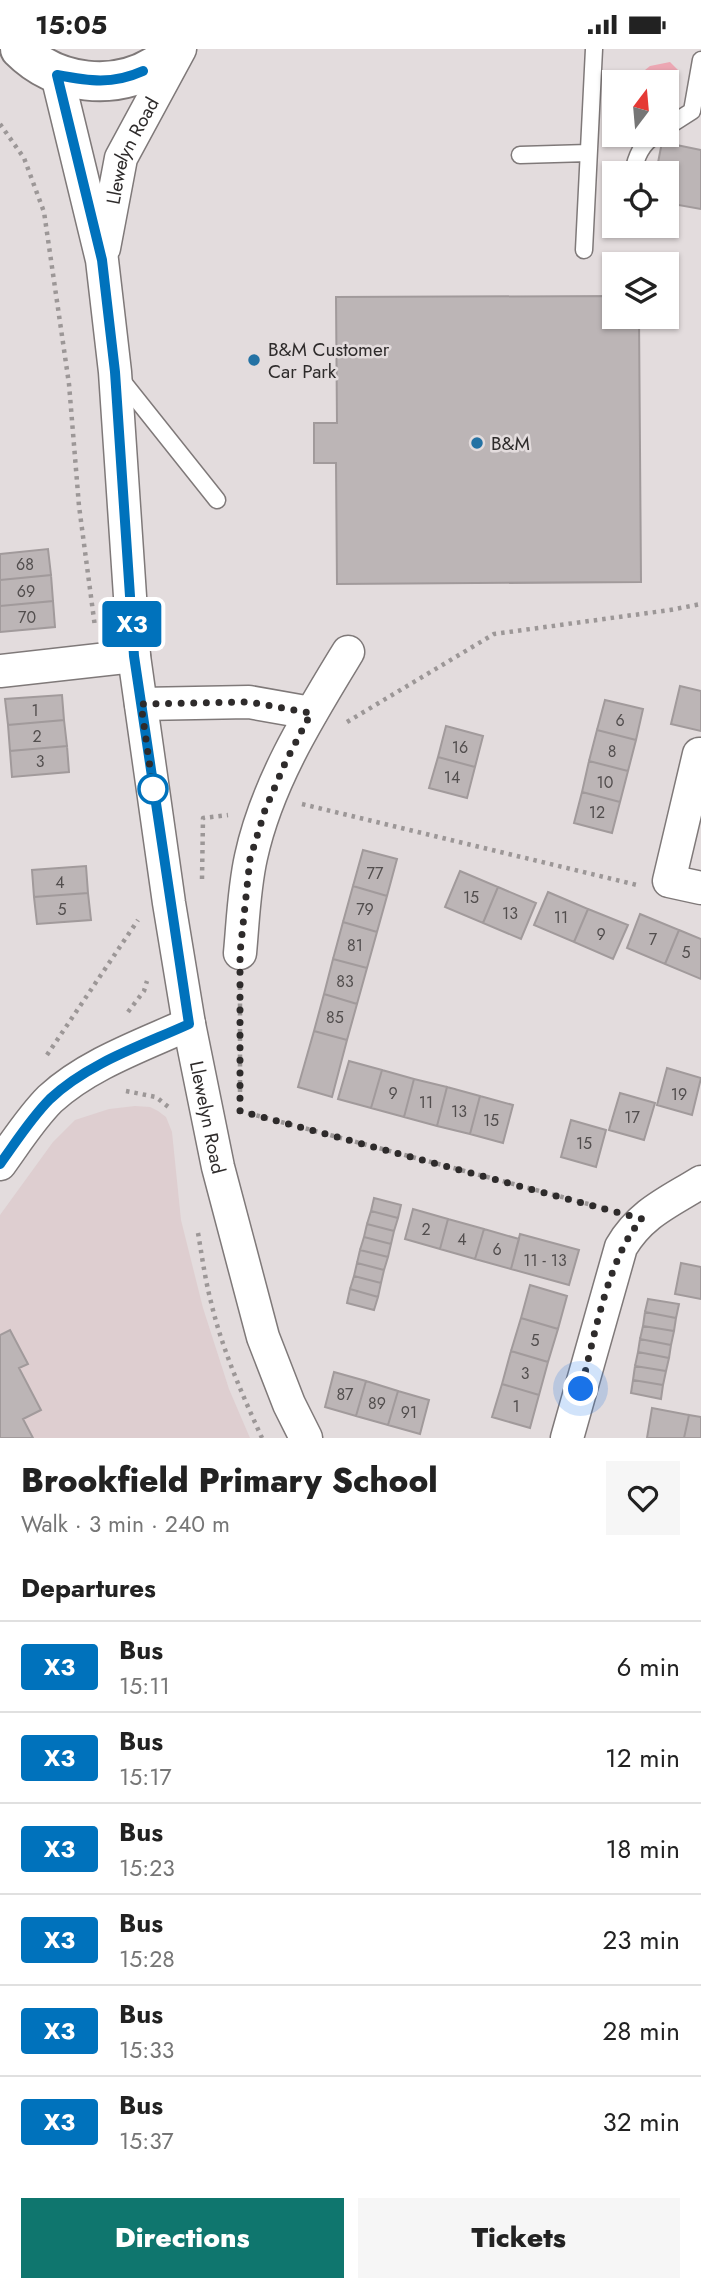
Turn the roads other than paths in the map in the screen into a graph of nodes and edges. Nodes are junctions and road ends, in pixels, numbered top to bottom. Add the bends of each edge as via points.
1 (177, 49) edge
2 (594, 49) edge
3 (27, 59) edge
4 (701, 60) edge
5 (696, 112) edge
6 (679, 121) edge
7 (589, 153) junction
8 (520, 155) dead end
9 (584, 250) dead end
10 (102, 260) junction
11 (115, 372) junction
12 (217, 500) dead end
13 (348, 652) dead end
14 (134, 656) junction
15 (0, 671) edge
16 (141, 704) junction
17 (311, 713) junction
18 (699, 754) dead end
19 (701, 888) edge
20 (240, 953) road end
21 (189, 1024) junction
22 (0, 1164) edge
23 (701, 1182) edge
24 (306, 1438) edge
25 (567, 1438) edge

1 - 3 street via 159,64 127,79 91,82
1 - 10 street, Llewelyn Road via 121,159
2 - 7 lane
3 - 10 street, Llewelyn Road
4 - 5 lane
5 - 6 lane
7 - 8 lane
7 - 9 lane
10 - 11 street, Llewelyn Road
11 - 12 lane
11 - 14 street, Llewelyn Road
13 - 17 street
14 - 15 street
14 - 16 street, Llewelyn Road
16 - 17 street via 249,702
16 - 21 street, Llewelyn Road
17 - 20 street via 286,761 254,843
18 - 19 street via 669,881
21 - 22 street via 69,1084 35,1116
21 - 24 street, Llewelyn Road via 218,1167 253,1302 267,1348
23 - 25 street via 642,1219 626,1239 614,1266

